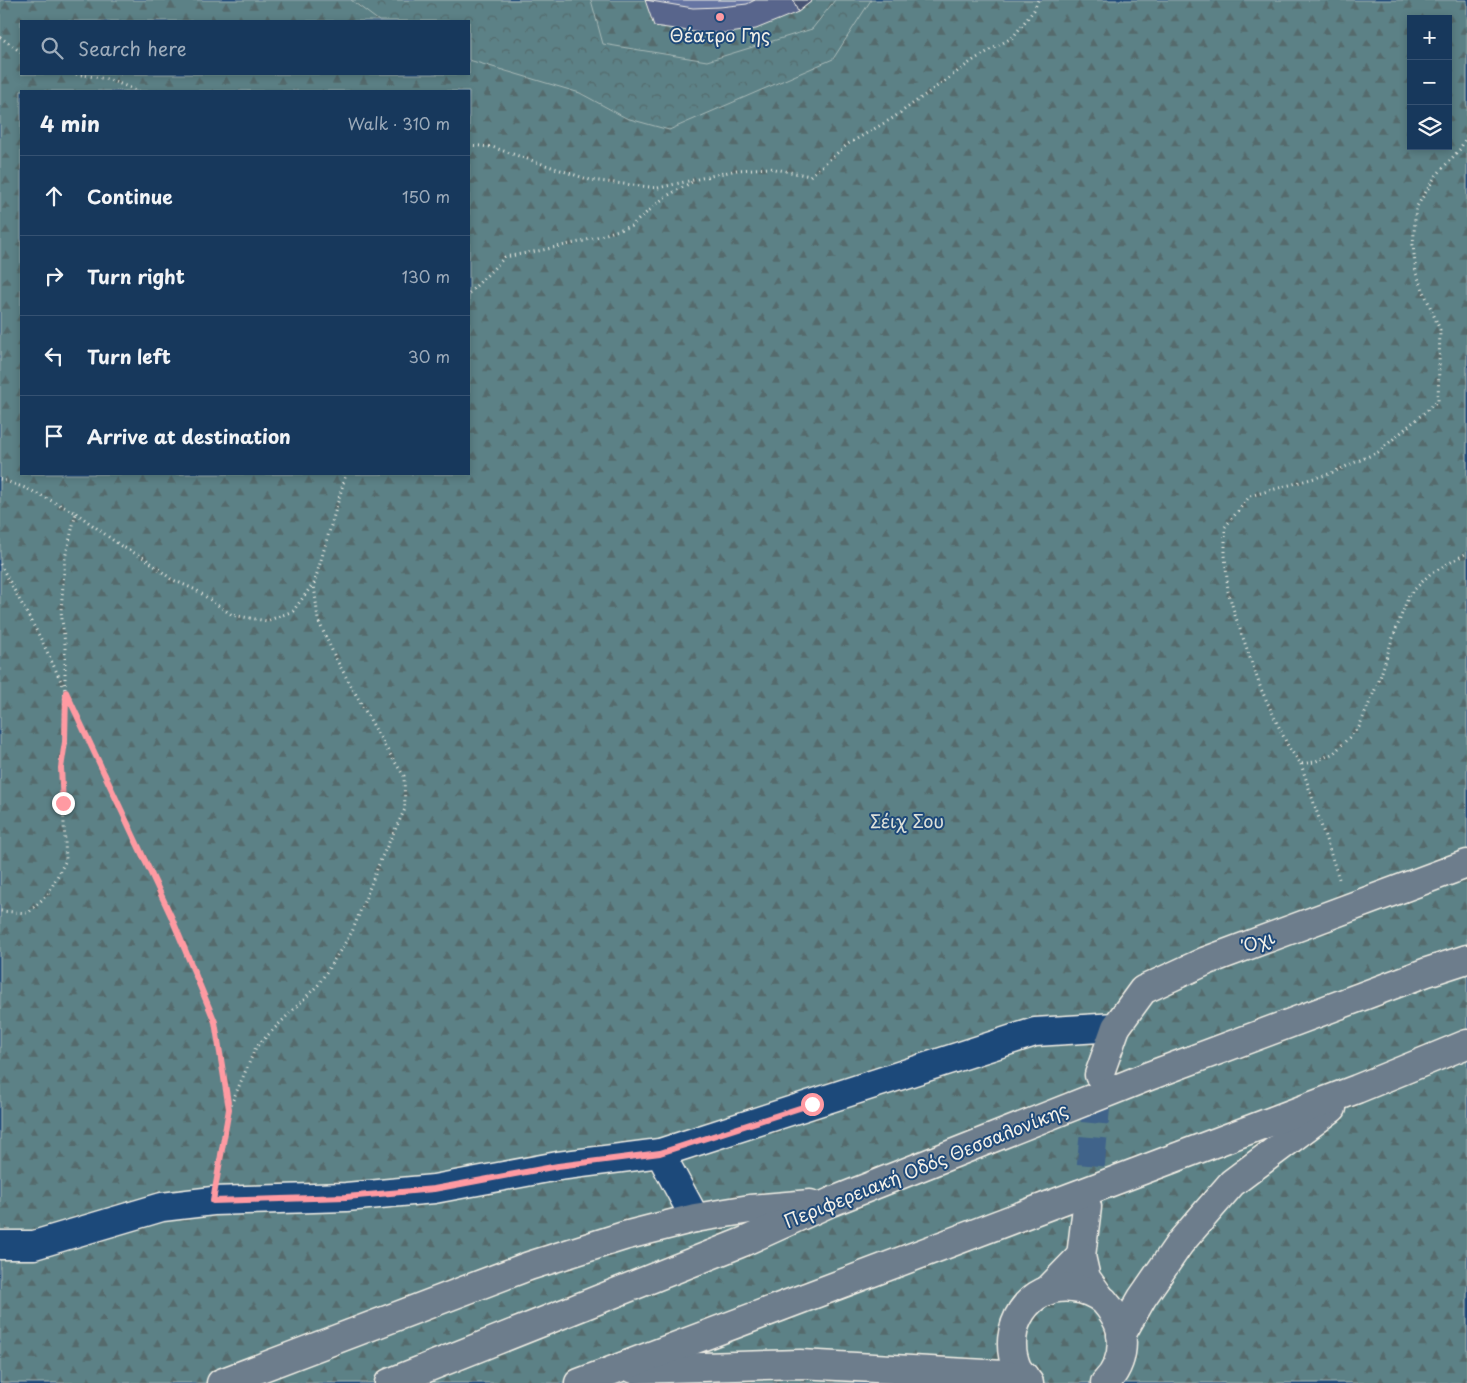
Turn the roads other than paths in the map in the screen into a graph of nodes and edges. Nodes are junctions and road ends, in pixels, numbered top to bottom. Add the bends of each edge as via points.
1 (1467, 864) edge
2 (1467, 959) edge
3 (1116, 1027) junction
4 (1467, 1044) edge
5 (1099, 1075) tunnel mouth
6 (1357, 1089) junction
7 (660, 1153) junction
8 (831, 1202) junction
9 (1087, 1207) tunnel mouth
10 (695, 1218) junction
11 (0, 1245) edge
12 (1081, 1256) junction
13 (1047, 1290) junction
14 (1099, 1296) junction
15 (1121, 1335) junction
16 (613, 1370) junction
17 (1026, 1380) edge
18 (1110, 1380) edge
19 (221, 1383) edge
20 (389, 1383) edge
21 (579, 1383) edge

1 - 3 main road, Όχι via 1206,961 1143,990
2 - 8 main road, Περιφερειακή Οδός Θεσσαλονίκης via 1149,1076
3 - 5 main road, Όχι
3 - 7 street via 1034,1032
4 - 6 main road
6 - 15 main road via 1232,1183 1180,1243
6 - 16 main road
7 - 10 street
7 - 11 street via 558,1166 434,1189 346,1197 213,1201 162,1207 34,1245
8 - 10 main road via 750,1209
8 - 20 main road, Περιφερειακή Οδός Θεσσαλονίκης via 743,1242
9 - 12 main road
10 - 19 main road via 529,1266
12 - 13 main road
12 - 14 main road via 1086,1278
13 - 14 main road via 1066,1287 1083,1289
13 - 17 main road via 1031,1300 1018,1315 1012,1333 1012,1351 1018,1370
14 - 15 main road via 1111,1309
15 - 18 main road via 1120,1359
16 - 17 main road via 800,1364
16 - 21 main road

